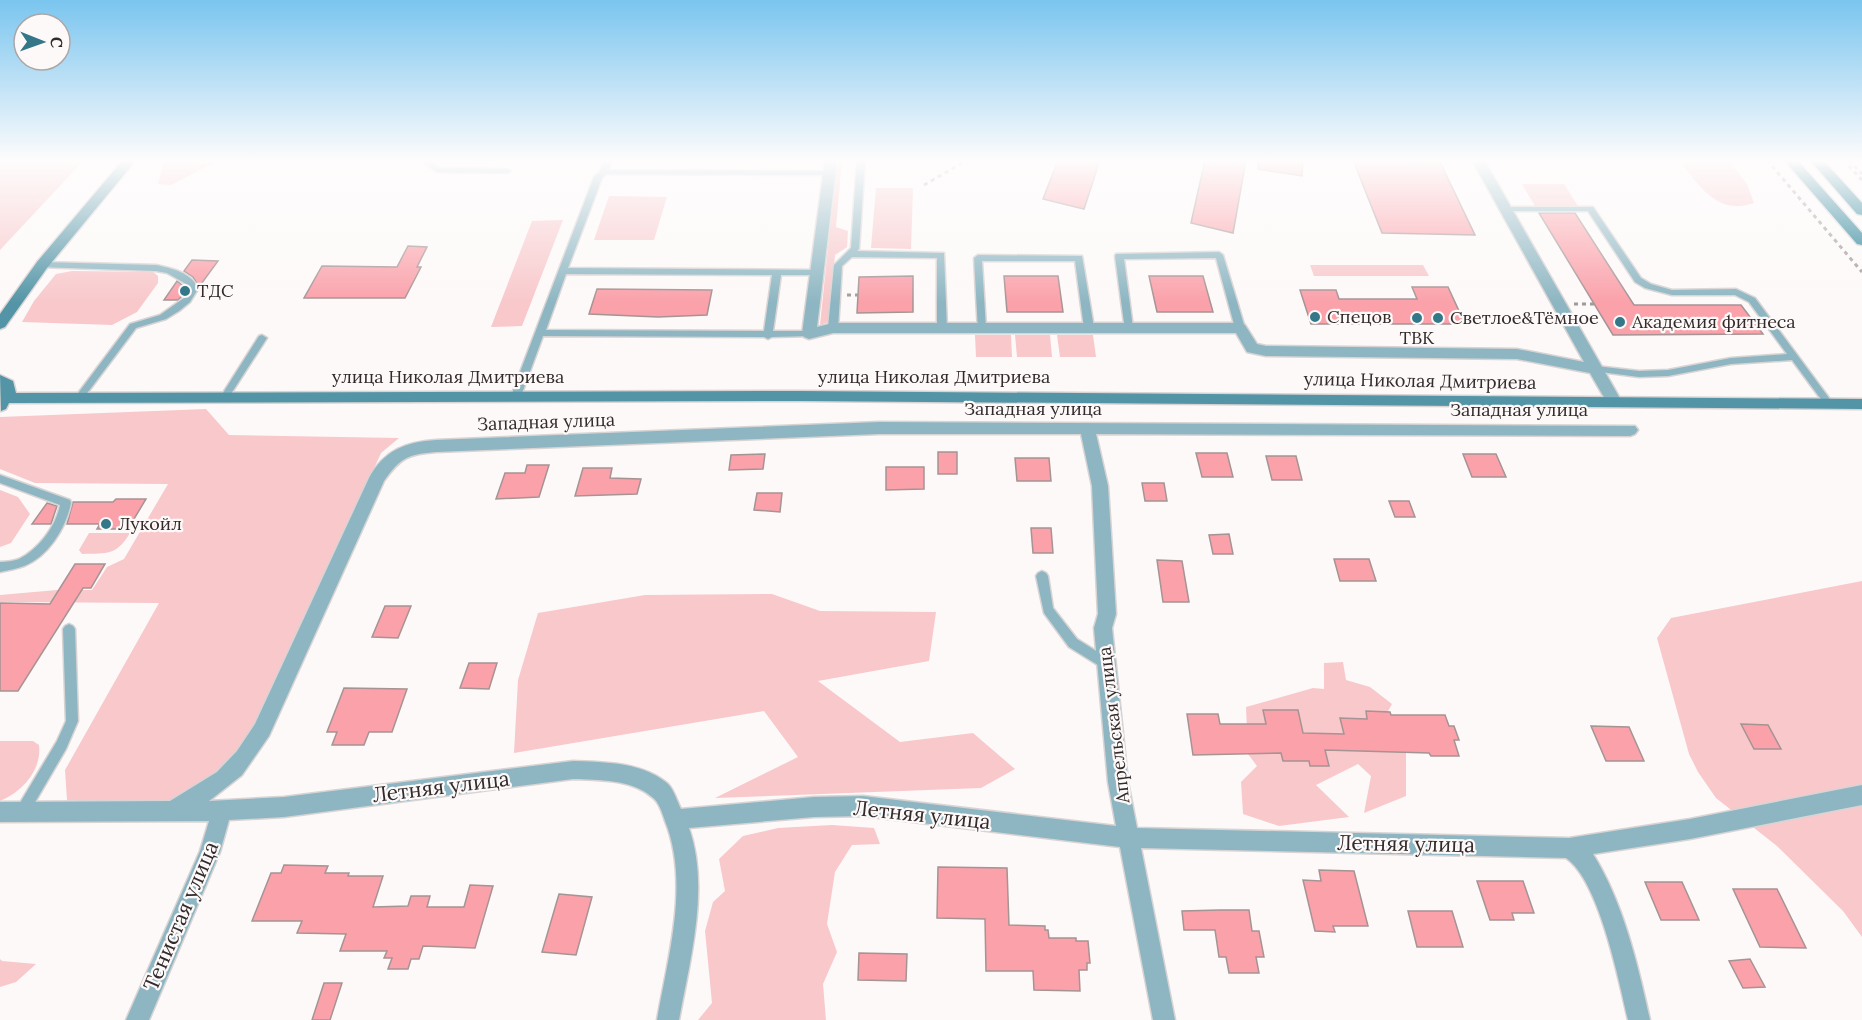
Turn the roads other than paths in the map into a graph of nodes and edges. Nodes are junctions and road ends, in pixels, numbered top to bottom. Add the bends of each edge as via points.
1 (90, 208) edge
2 (587, 208) edge
3 (825, 208) edge
4 (858, 208) edge
5 (1833, 208) edge
6 (1506, 209) joint
7 (1862, 241) edge
8 (849, 257) junction
9 (42, 265) junction
10 (563, 271) junction
11 (777, 272) junction
12 (816, 272) junction
13 (0, 324) edge
14 (832, 328) junction
15 (942, 328) junction
16 (1089, 328) junction
17 (1128, 328) junction
18 (1240, 328) junction
19 (981, 329) junction
20 (540, 333) junction
21 (809, 334) junction
22 (768, 336) junction
23 (262, 338) dead end
24 (1795, 357) junction
25 (1596, 369) junction
26 (0, 380) edge
27 (516, 396) junction
28 (79, 398) junction
29 (224, 398) junction
30 (3, 402) edge
31 (1614, 402) junction
32 (1829, 404) junction
33 (1862, 404) edge
34 (1087, 428) junction
35 (1630, 430) dead end
36 (0, 479) edge
37 (0, 567) edge
38 (1042, 576) dead end
39 (69, 629) dead end
40 (1105, 663) junction
41 (1862, 795) edge
42 (172, 811) junction
43 (222, 811) junction
44 (0, 812) edge
45 (22, 813) junction
46 (676, 819) junction
47 (1130, 838) junction
48 (1569, 848) junction
49 (137, 1020) edge
50 (669, 1020) edge
51 (1164, 1020) edge
52 (1639, 1020) edge

1 - 9 main road
2 - 10 lane
3 - 12 street
4 - 8 lane via 855,249
5 - 7 main road
6 - 24 lane via 1590,209 1646,287 1668,292 1745,294
6 - 25 street
8 - 14 lane via 838,265
8 - 15 lane via 941,255
9 - 13 main road
9 - 28 lane via 156,268 192,283 194,289 176,309 133,326
10 - 11 lane
10 - 20 lane
11 - 12 lane
11 - 22 lane
12 - 21 street
14 - 15 street
14 - 21 street
15 - 19 street
16 - 17 street
16 - 19 street
16 - 19 lane via 1079,258 978,258
17 - 18 street
17 - 18 lane via 1119,255 1219,255
18 - 25 street via 1252,348 1266,351 1517,354
20 - 22 lane
20 - 27 lane
21 - 22 lane
23 - 29 lane
24 - 25 lane via 1731,361 1668,373
24 - 32 lane
25 - 31 street
26 - 30 main road via 8,385 9,391
27 - 29 main road, улица Николая Дмитриева
27 - 31 main road, улица Николая Дмитриева
28 - 29 main road, улица Николая Дмитриева
28 - 30 main road, улица Николая Дмитриева
31 - 32 main road, улица Николая Дмитриева
32 - 33 main road, улица Николая Дмитриева
34 - 35 street, Западная улица
34 - 40 street, Апрельская улица via 1100,486 1107,614 1102,628
34 - 42 street, Западная улица via 879,428 436,446 399,451 377,478 249,753 210,792
36 - 37 lane via 66,503 65,515 40,551 21,563
38 - 40 lane via 1048,610 1073,643
39 - 45 lane via 72,721
40 - 47 street, Апрельская улица via 1118,782
41 - 48 street, Летняя улица
42 - 43 street, Летняя улица
42 - 45 street, Летняя улица
43 - 46 street, Летняя улица via 284,807 573,770 608,771 641,778 663,792
43 - 49 street, Тенистая улица via 210,852
44 - 45 street, Летняя улица
46 - 47 street, Летняя улица via 863,806
46 - 50 street via 684,851 686,894
47 - 48 street, Летняя улица
47 - 51 street, Апрельская улица
48 - 52 street via 1583,857 1596,878 1626,961

